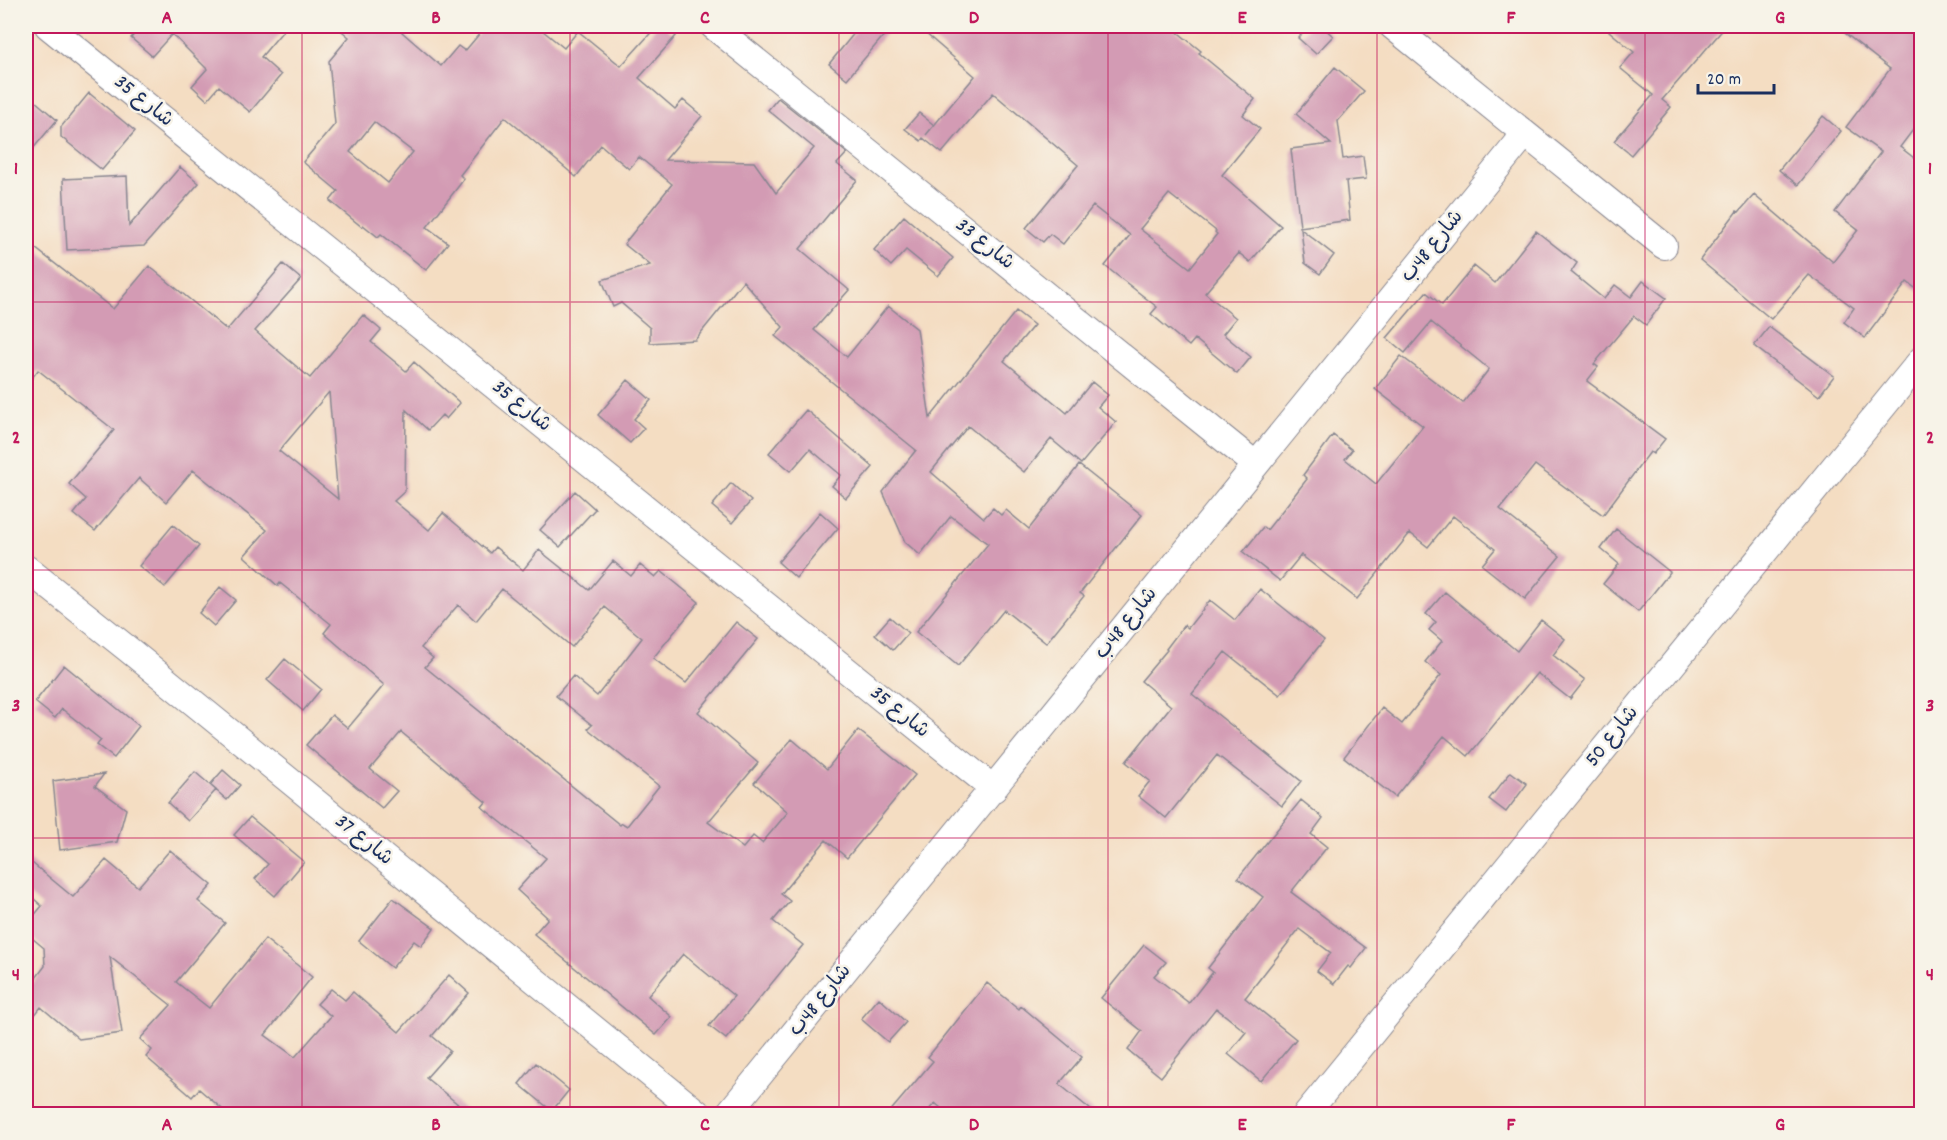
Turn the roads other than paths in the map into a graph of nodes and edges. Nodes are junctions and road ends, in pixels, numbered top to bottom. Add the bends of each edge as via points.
1 (48, 26) edge
2 (712, 26) edge
3 (1392, 26) edge
4 (1526, 134) junction
5 (1664, 246) dead end
6 (1922, 359) edge
7 (1255, 464) junction
8 (26, 568) edge
9 (994, 789) junction
10 (699, 1114) edge
11 (728, 1114) edge
12 (1306, 1114) edge

1 - 9 street, شارع 35
2 - 7 street, شارع 33
3 - 4 street
4 - 5 street
4 - 7 street, شارع 48ب
6 - 12 street, شارع 50
7 - 9 street, شارع 48ب
8 - 10 street, شارع 37
9 - 11 street, شارع 48ب

